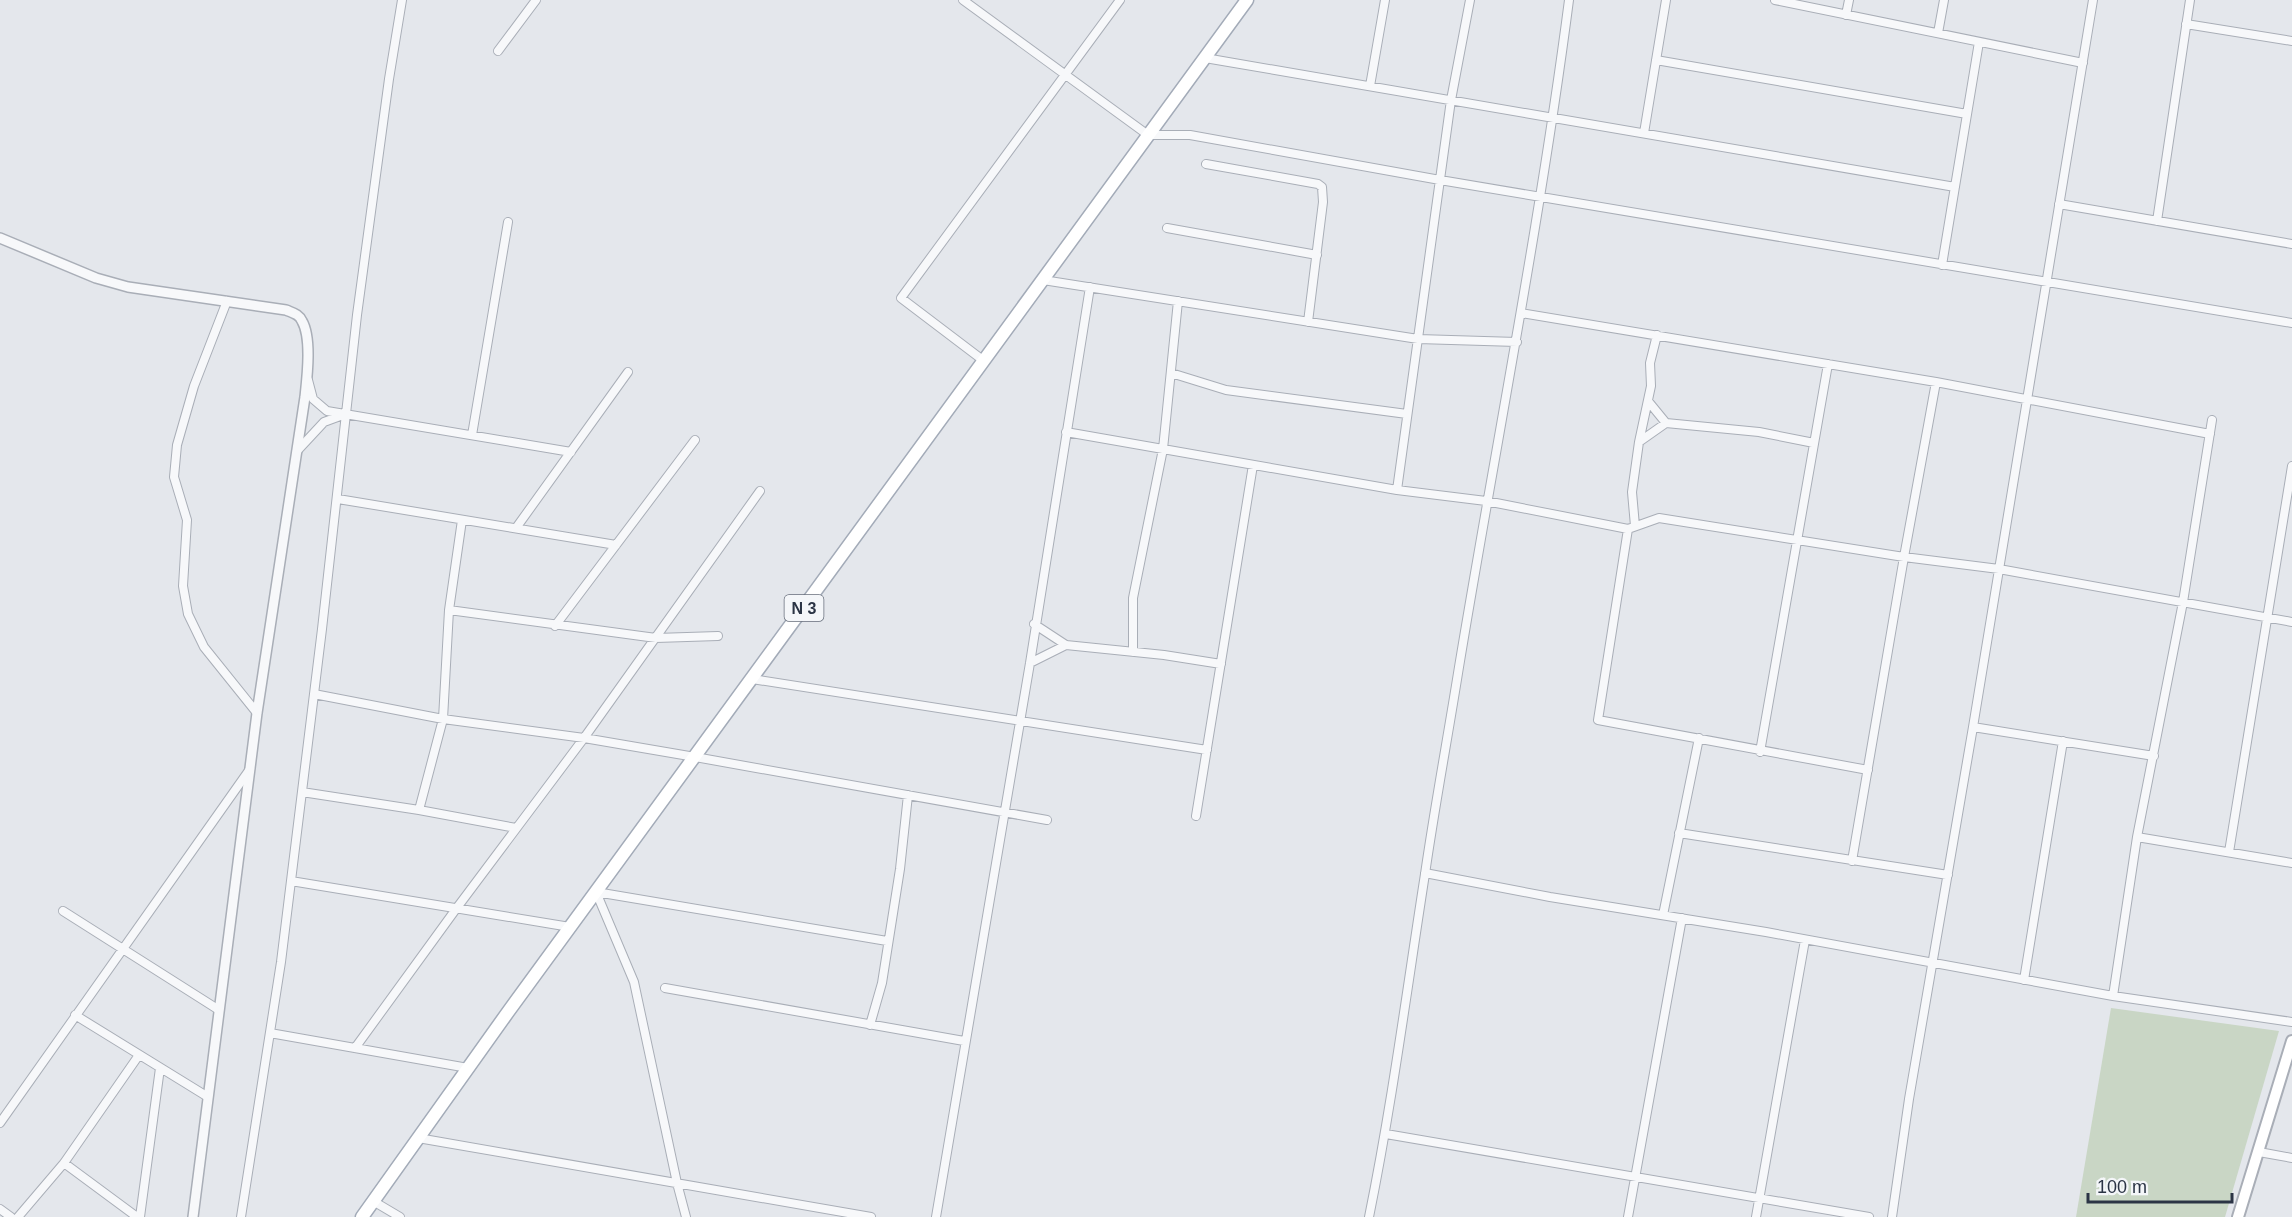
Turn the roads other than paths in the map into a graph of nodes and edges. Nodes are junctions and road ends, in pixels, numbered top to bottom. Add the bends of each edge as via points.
1 (402, 0) edge
2 (536, 0) edge
3 (963, 0) edge
4 (1120, 0) edge
5 (1247, 0) edge
6 (1385, 0) edge
7 (1470, 0) edge
8 (1569, 0) edge
9 (1666, 0) edge
10 (1775, 0) edge
11 (1849, 0) edge
12 (1944, 0) edge
13 (2093, 0) edge
14 (2190, 0) edge
15 (1846, 15) junction
16 (2186, 24) junction
17 (1938, 33) junction
18 (2292, 41) edge
19 (1978, 42) junction
20 (498, 51) dead end
21 (1205, 58) junction
22 (1656, 60) junction
23 (2083, 63) junction
24 (1065, 74) junction
25 (1370, 86) junction
26 (1451, 100) junction
27 (1967, 114) junction
28 (1553, 118) junction
29 (1644, 133) junction
30 (1148, 135) junction
31 (1206, 164) dead end
32 (1440, 180) junction
33 (1955, 187) junction
34 (1540, 196) junction
35 (2060, 204) junction
36 (2157, 221) junction
37 (508, 222) dead end
38 (1167, 228) dead end
39 (0, 238) edge
40 (2292, 244) edge
41 (1317, 255) junction
42 (1942, 265) junction
43 (1043, 280) junction
44 (2047, 282) junction
45 (1090, 287) junction
46 (1178, 301) junction
47 (227, 302) junction
48 (1521, 313) junction
49 (1308, 322) junction
50 (2292, 323) edge
51 (1657, 335) junction
52 (1418, 339) junction
53 (1517, 342) junction
54 (984, 361) junction
55 (1828, 364) junction
56 (628, 372) dead end
57 (1171, 373) junction
58 (307, 376) junction
59 (1936, 382) junction
60 (2027, 399) junction
61 (1648, 401) junction
62 (1407, 414) junction
63 (348, 415) junction
64 (2212, 420) dead end
65 (1666, 423) junction
66 (1066, 432) junction
67 (2210, 434) junction
68 (472, 435) junction
69 (696, 440) dead end
70 (1639, 442) junction
71 (1814, 443) junction
72 (1163, 449) junction
73 (297, 451) junction
74 (571, 452) junction
75 (1253, 465) junction
76 (2292, 466) edge
77 (1397, 490) junction
78 (760, 491) dead end
79 (338, 499) junction
80 (1486, 501) junction
81 (462, 520) junction
82 (1631, 527) junction
83 (516, 528) junction
84 (1798, 540) junction
85 (615, 545) junction
86 (1904, 556) junction
87 (1999, 569) junction
88 (2183, 602) junction
89 (449, 610) junction
90 (2267, 618) junction
91 (2292, 622) edge
92 (1034, 624) junction
93 (555, 626) junction
94 (718, 636) dead end
95 (656, 638) junction
96 (1066, 645) junction
97 (1133, 652) junction
98 (1030, 663) junction
99 (1221, 664) junction
100 (752, 679) junction
101 (314, 694) junction
102 (257, 712) junction
103 (443, 719) junction
104 (1018, 721) junction
105 (1973, 727) junction
106 (584, 738) junction
107 (1699, 738) junction
108 (2063, 741) junction
109 (1207, 750) junction
110 (1760, 752) junction
111 (2154, 756) junction
112 (695, 757) junction
113 (250, 769) junction
114 (1868, 770) junction
115 (302, 792) junction
116 (908, 795) junction
117 (419, 810) junction
118 (1003, 812) junction
119 (1196, 816) dead end
120 (1047, 820) dead end
121 (516, 828) junction
122 (1679, 833) junction
123 (2137, 837) junction
124 (2229, 852) junction
125 (1852, 861) junction
126 (2292, 863) edge
127 (1425, 873) junction
128 (1948, 875) junction
129 (291, 881) junction
130 (596, 892) junction
131 (456, 909) junction
132 (63, 911) dead end
133 (1664, 915) junction
134 (1682, 918) junction
135 (570, 927) junction
136 (1805, 940) junction
137 (887, 941) junction
138 (122, 949) junction
139 (1932, 964) junction
140 (2024, 980) junction
141 (665, 988) dead end
142 (2113, 996) junction
143 (219, 1010) junction
144 (75, 1016) junction
145 (2292, 1022) edge
146 (870, 1025) junction
147 (270, 1033) junction
148 (964, 1041) junction
149 (2292, 1041) edge
150 (355, 1048) junction
151 (139, 1054) junction
152 (160, 1068) junction
153 (468, 1068) junction
154 (208, 1097) junction
155 (0, 1123) edge
156 (1386, 1134) junction
157 (418, 1138) junction
158 (2259, 1152) junction
159 (2292, 1158) edge
160 (64, 1163) junction
161 (1635, 1177) junction
162 (677, 1183) junction
163 (1759, 1198) junction
164 (373, 1201) junction
165 (0, 1209) edge
166 (11, 1217) edge
167 (18, 1217) edge
168 (138, 1217) edge
169 (193, 1217) edge
170 (242, 1217) edge
171 (362, 1217) edge
172 (400, 1217) edge
173 (686, 1217) edge
174 (872, 1217) edge
175 (936, 1217) edge
176 (1369, 1217) edge
177 (1628, 1217) edge
178 (1756, 1217) edge
179 (1869, 1217) edge
180 (1892, 1217) edge
181 (2238, 1217) edge

1 - 63 street via 357,315
2 - 20 street
3 - 24 street
4 - 24 street
5 - 21 main road, N 3
6 - 25 street
7 - 26 street
8 - 28 street
9 - 22 street
10 - 15 street
11 - 15 street
12 - 17 street
13 - 23 street
14 - 16 street
15 - 17 street
16 - 18 street
16 - 36 street
17 - 19 street
19 - 23 street
19 - 27 street
21 - 25 street
21 - 30 main road, N 3
22 - 27 street
22 - 29 street
23 - 35 street
24 - 30 street
24 - 54 street via 901,298
25 - 26 street
26 - 28 street
26 - 32 street
27 - 33 street
28 - 29 street
28 - 34 street
29 - 33 street
30 - 32 street via 1190,135
30 - 43 main road, N 3
31 - 41 street via 1322,187
32 - 34 street
32 - 52 street
33 - 42 street
34 - 42 street
34 - 48 street
35 - 36 street
35 - 44 street
36 - 40 street
37 - 68 street
38 - 41 street
39 - 47 street via 106,281 140,290
41 - 49 street
42 - 44 street
43 - 45 street
43 - 54 main road, N 3
44 - 50 street
44 - 60 street
45 - 46 street
45 - 66 street
46 - 49 street
46 - 57 street
47 - 58 street via 286,310 302,319
47 - 102 street via 194,386 177,445 174,477 187,520 183,586 188,614 204,647
48 - 51 street
48 - 53 street
49 - 52 street
51 - 55 street
51 - 61 street via 1651,355
52 - 53 street
52 - 62 street
53 - 80 street
54 - 100 main road, N 3
55 - 59 street
55 - 71 street
56 - 74 street
57 - 62 street via 1226,390
57 - 72 street
58 - 63 street via 316,404 327,411
58 - 73 street
59 - 60 street
59 - 86 street
60 - 67 street
60 - 87 street
61 - 65 street
61 - 70 street
62 - 77 street
63 - 68 street
63 - 73 street via 324,422
63 - 79 street
64 - 67 street
65 - 70 street
65 - 71 street via 1759,432
66 - 72 street
66 - 92 street
67 - 88 street
68 - 74 street
69 - 85 street
70 - 82 street
71 - 84 street
72 - 75 street
72 - 97 street via 1133,598
73 - 102 street
74 - 83 street
75 - 77 street
75 - 99 street
76 - 90 street
77 - 80 street
78 - 95 street
79 - 81 street
79 - 101 street
80 - 82 street
80 - 127 street
81 - 83 street
81 - 89 street
82 - 84 street via 1659,518
82 - 107 street via 1598,720
83 - 85 street
84 - 86 street
84 - 110 street
85 - 93 street
86 - 87 street
86 - 114 street
87 - 88 street
87 - 105 street
88 - 90 street
88 - 111 street
89 - 93 street
89 - 103 street
90 - 91 street
90 - 124 street
92 - 96 street
92 - 98 street
93 - 95 street
94 - 95 street
95 - 106 street
96 - 97 street
96 - 98 street
97 - 99 street
98 - 104 street
99 - 109 street
100 - 104 street
100 - 112 main road, N 3
101 - 103 street
101 - 115 street
102 - 113 street
103 - 106 street
103 - 117 street
104 - 109 street
104 - 118 street
105 - 108 street
105 - 128 street
106 - 112 street
106 - 121 street
107 - 110 street
107 - 122 street
108 - 111 street
108 - 140 street
109 - 119 street
110 - 114 street
111 - 123 street
112 - 116 street
112 - 130 main road, N 3
113 - 138 street
113 - 143 street
114 - 125 street
115 - 117 street
115 - 129 street
116 - 118 street
116 - 137 street
117 - 121 street
118 - 120 street
118 - 148 street
121 - 131 street
122 - 125 street
122 - 133 street
123 - 124 street
123 - 142 street
124 - 126 street
125 - 128 street
127 - 133 street
127 - 156 street
128 - 139 street
129 - 131 street
129 - 147 street
130 - 135 main road, N 3
130 - 137 street
130 - 162 street via 634,982
131 - 135 street
131 - 150 street
132 - 138 street
133 - 134 street
134 - 136 street
134 - 161 street
135 - 153 main road, N 3
136 - 139 street
136 - 163 street
137 - 146 street via 882,983
138 - 143 street
138 - 144 street
139 - 140 street
139 - 180 street
140 - 142 street
141 - 146 street
142 - 145 street
143 - 154 street
144 - 151 street
144 - 155 street
146 - 148 street
147 - 150 street
147 - 170 street
148 - 175 street
149 - 158 main road
150 - 153 street
151 - 152 street
151 - 160 street
152 - 154 street
152 - 168 street
153 - 157 main road, N 3
154 - 169 street
156 - 161 street
156 - 176 street
157 - 162 street
157 - 164 main road, N 3
158 - 159 street
158 - 181 main road
160 - 167 street
160 - 168 street
161 - 163 street
161 - 177 street
162 - 173 street
162 - 174 street
163 - 178 street
163 - 179 street
164 - 171 main road, N 3
164 - 172 street
165 - 166 street

